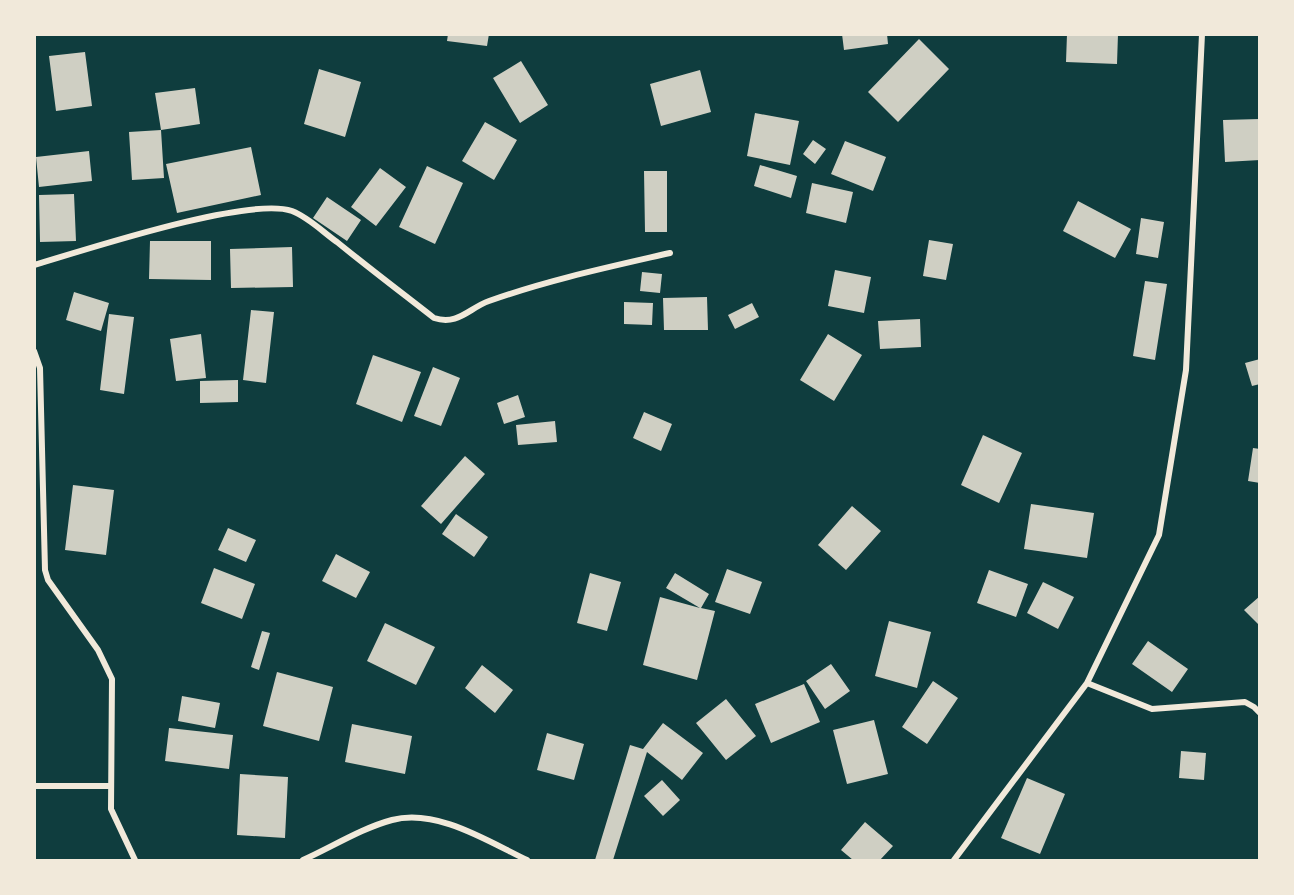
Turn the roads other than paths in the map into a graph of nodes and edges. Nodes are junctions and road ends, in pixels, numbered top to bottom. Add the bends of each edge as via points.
1 (1202, 34) edge
2 (669, 253) dead end
3 (34, 265) edge
4 (34, 351) edge
5 (1087, 683) junction
6 (1260, 713) edge
7 (34, 786) edge
8 (110, 786) junction
9 (135, 861) edge
10 (303, 861) edge
11 (527, 861) edge
12 (954, 861) edge

1 - 5 street via 1186,370 1159,535
2 - 3 street via 490,300 450,321 434,318 315,226 282,209 249,210 181,224
4 - 8 street via 40,368 45,570 48,580 98,650 112,679
5 - 6 street via 1152,709 1245,702
5 - 12 street
7 - 8 street
8 - 9 street via 111,809
10 - 11 street via 377,826 405,818 438,821

